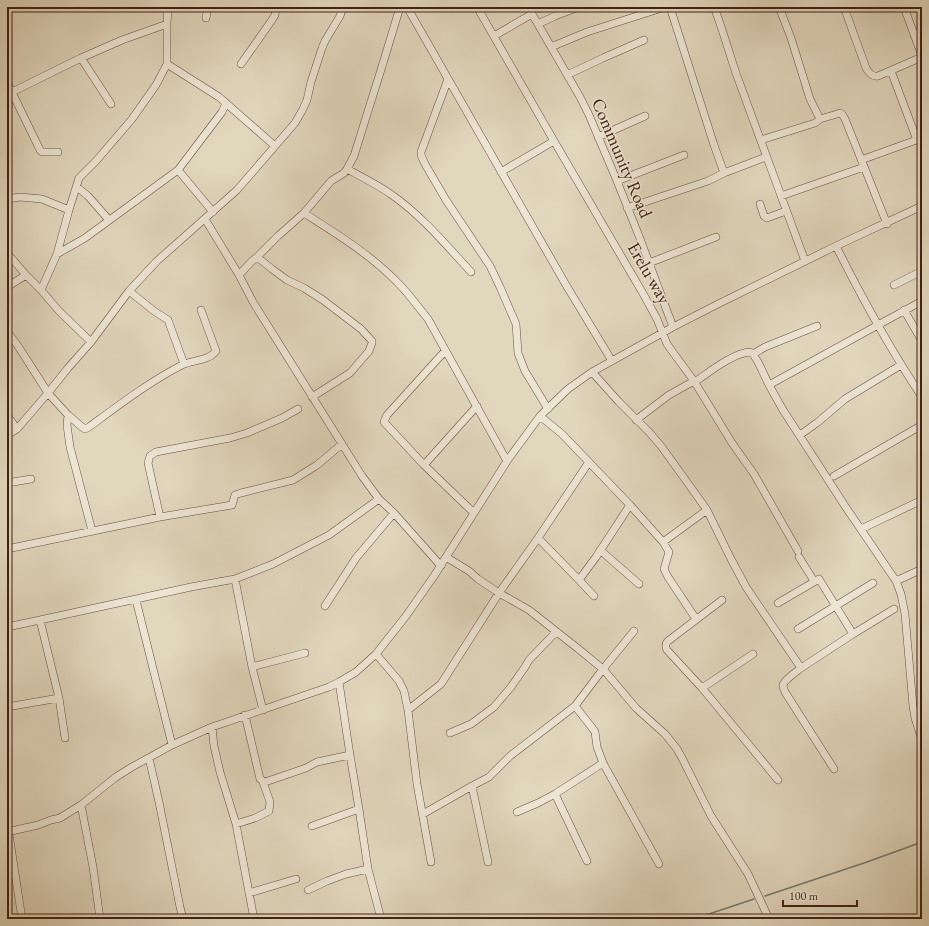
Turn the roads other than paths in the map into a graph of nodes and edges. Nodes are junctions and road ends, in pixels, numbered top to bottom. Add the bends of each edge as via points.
1 (168, 7) edge
2 (208, 7) edge
3 (276, 7) edge
4 (343, 7) edge
5 (400, 7) edge
6 (407, 7) edge
7 (477, 7) edge
8 (528, 7) edge
9 (579, 7) edge
10 (665, 7) edge
11 (670, 7) edge
12 (714, 7) edge
13 (779, 7) edge
14 (844, 7) edge
15 (904, 7) edge
16 (532, 14) junction
17 (206, 18) dead end
18 (167, 24) junction
19 (538, 24) junction
20 (922, 33) edge
21 (914, 35) junction
22 (494, 36) junction
23 (644, 40) dead end
24 (551, 47) junction
25 (922, 57) edge
26 (81, 58) junction
27 (167, 64) junction
28 (241, 64) dead end
29 (891, 71) junction
30 (567, 75) junction
31 (448, 79) junction
32 (7, 82) edge
33 (12, 92) junction
34 (226, 103) junction
35 (112, 104) dead end
36 (645, 116) dead end
37 (820, 119) junction
38 (598, 137) junction
39 (920, 139) edge
40 (761, 140) junction
41 (554, 141) junction
42 (276, 146) junction
43 (58, 152) dead end
44 (684, 155) dead end
45 (766, 157) junction
46 (863, 164) junction
47 (347, 169) junction
48 (178, 170) junction
49 (501, 172) junction
50 (724, 173) junction
51 (617, 181) junction
52 (77, 187) junction
53 (781, 196) junction
54 (7, 199) edge
55 (760, 204) dead end
56 (922, 206) edge
57 (627, 208) junction
58 (68, 210) junction
59 (786, 211) junction
60 (213, 212) junction
61 (304, 213) junction
62 (205, 219) junction
63 (109, 220) junction
64 (887, 224) junction
65 (716, 237) dead end
66 (836, 246) junction
67 (7, 253) edge
68 (57, 254) junction
69 (257, 257) junction
70 (805, 261) junction
71 (649, 263) junction
72 (922, 271) edge
73 (471, 272) dead end
74 (26, 275) junction
75 (239, 275) junction
76 (894, 285) dead end
77 (7, 287) edge
78 (41, 290) junction
79 (129, 291) junction
80 (922, 301) edge
81 (202, 310) dead end
82 (904, 310) junction
83 (878, 324) junction
84 (817, 326) dead end
85 (673, 327) junction
86 (7, 331) edge
87 (663, 333) junction
88 (922, 341) edge
89 (91, 342) junction
90 (445, 351) junction
91 (753, 354) junction
92 (612, 361) junction
93 (184, 364) junction
94 (901, 365) junction
95 (592, 372) junction
96 (697, 380) junction
97 (769, 385) junction
98 (48, 393) junction
99 (312, 397) junction
100 (922, 397) edge
101 (477, 406) junction
102 (298, 409) dead end
103 (548, 409) junction
104 (7, 415) edge
105 (68, 415) junction
106 (540, 416) junction
107 (636, 420) junction
108 (922, 425) edge
109 (17, 429) junction
110 (7, 434) edge
111 (800, 435) junction
112 (342, 444) junction
113 (507, 461) junction
114 (589, 462) junction
115 (424, 465) junction
116 (834, 476) dead end
117 (31, 479) dead end
118 (7, 483) edge
119 (379, 500) junction
120 (922, 500) edge
121 (630, 505) junction
122 (707, 510) junction
123 (474, 512) junction
124 (394, 513) junction
125 (160, 517) junction
126 (861, 529) junction
127 (92, 531) junction
128 (538, 538) junction
129 (663, 542) junction
130 (7, 549) edge
131 (600, 550) junction
132 (446, 557) junction
133 (440, 566) junction
134 (922, 569) edge
135 (235, 579) junction
136 (579, 580) junction
137 (814, 580) junction
138 (896, 582) junction
139 (873, 583) dead end
140 (639, 584) dead end
141 (499, 593) junction
142 (594, 596) dead end
143 (136, 600) junction
144 (722, 600) dead end
145 (778, 603) dead end
146 (836, 605) junction
147 (325, 606) dead end
148 (894, 609) dead end
149 (696, 619) junction
150 (40, 620) junction
151 (7, 627) edge
152 (798, 629) dead end
153 (634, 631) dead end
154 (556, 632) junction
155 (853, 634) junction
156 (305, 653) dead end
157 (376, 654) junction
158 (753, 654) dead end
159 (252, 667) junction
160 (800, 668) junction
161 (603, 669) junction
162 (339, 682) junction
163 (702, 688) junction
164 (58, 698) junction
165 (575, 706) junction
166 (7, 707) edge
167 (263, 710) junction
168 (408, 710) junction
169 (244, 715) junction
170 (920, 726) edge
171 (212, 727) junction
172 (450, 733) dead end
173 (65, 738) dead end
174 (922, 740) edge
175 (172, 745) junction
176 (350, 754) junction
177 (149, 758) junction
178 (603, 764) junction
179 (834, 769) dead end
180 (778, 780) dead end
181 (263, 782) junction
182 (472, 786) junction
183 (555, 794) junction
184 (81, 805) junction
185 (359, 809) junction
186 (517, 812) dead end
187 (423, 814) junction
188 (7, 821) edge
189 (236, 824) junction
190 (312, 826) dead end
191 (8, 832) edge
192 (587, 861) dead end
193 (431, 862) dead end
194 (488, 862) dead end
195 (659, 864) dead end
196 (368, 869) junction
197 (296, 879) dead end
198 (308, 890) dead end
199 (249, 893) junction
200 (22, 919) edge
201 (100, 919) edge
202 (183, 919) edge
203 (254, 919) edge
204 (381, 919) edge
205 (769, 919) edge

1 - 18 street
2 - 17 street
3 - 28 street via 272,20
4 - 42 street via 322,48 303,109
5 - 47 street via 354,156
6 - 31 street
7 - 22 street, Erelu way
8 - 16 street, Community Road
9 - 19 street
10 - 24 street via 587,32
11 - 50 street
12 - 40 street
13 - 37 street via 810,99
14 - 29 street via 868,71 874,76
15 - 21 street
16 - 19 street, Community Road
16 - 22 street
18 - 26 street
18 - 27 street
19 - 24 street, Community Road
20 - 21 street
21 - 25 street
22 - 41 street, Erelu way
23 - 30 street
24 - 30 street, Community Road
25 - 29 street
26 - 33 street
26 - 35 street
27 - 34 street
27 - 52 street via 143,103 79,178
29 - 39 street
30 - 38 street, Community Road
31 - 49 street
31 - 103 street via 421,156 446,200 490,266 516,324 518,353 525,371
32 - 33 street
33 - 43 street via 40,150
34 - 42 street
34 - 48 street
36 - 38 street
37 - 40 street via 815,123
37 - 46 street via 840,113 844,116
38 - 51 street, Community Road
39 - 46 street
40 - 45 street
41 - 49 street
41 - 87 street, Erelu way via 658,319
42 - 60 street via 237,190
44 - 51 street
45 - 50 street
45 - 53 street
46 - 53 street
46 - 64 street
47 - 61 street via 328,184
47 - 73 street via 392,194 429,227
48 - 60 street
48 - 63 street
49 - 92 street
50 - 57 street via 708,181
51 - 57 street, Community Road
52 - 58 street
52 - 63 street
53 - 59 street
54 - 58 street via 42,199
55 - 59 street via 767,218
56 - 64 street
57 - 71 street, Community Road
58 - 68 street
59 - 70 street
60 - 62 street
61 - 69 street
61 - 90 street via 374,261 398,282 428,319
62 - 75 street
62 - 79 street via 157,261
63 - 68 street via 86,238
64 - 66 street
65 - 71 street
66 - 70 street
66 - 83 street
67 - 74 street
68 - 78 street
69 - 75 street
69 - 99 street via 272,270 323,300 361,329 372,341 370,351 350,373
70 - 85 street
71 - 85 street, Community Road
72 - 76 street
74 - 77 street
74 - 78 street
75 - 99 street
78 - 89 street
79 - 89 street
79 - 93 street via 168,320
80 - 82 street
81 - 93 street via 216,351 214,354
82 - 83 street
82 - 88 street
83 - 94 street
83 - 97 street
84 - 91 street
85 - 87 street
86 - 98 street
87 - 92 street
87 - 96 street, Erelu way via 672,351
89 - 98 street
90 - 101 street
90 - 115 street via 384,420
91 - 96 street via 748,352 737,355
91 - 97 street
92 - 95 street
93 - 105 street via 143,388 85,429
94 - 100 street
94 - 111 street via 845,399
95 - 103 street via 568,389
95 - 107 street
96 - 107 street via 665,398
96 - 137 street, Erelu way
97 - 111 street
98 - 105 street
98 - 109 street
99 - 112 street
101 - 113 street
101 - 115 street
102 - 125 street via 247,433 156,452 150,456 148,463
103 - 106 street
104 - 109 street
105 - 127 street via 70,448
106 - 113 street
106 - 114 street
107 - 122 street via 661,446
108 - 116 street
109 - 110 street
111 - 126 street
112 - 119 street
112 - 125 street via 317,465 293,480 235,495 232,505
113 - 123 street
114 - 121 street
114 - 128 street
115 - 123 street
117 - 118 street
119 - 124 street
119 - 135 street via 329,535 273,564
120 - 126 street
121 - 129 street
121 - 131 street
122 - 129 street
122 - 160 street via 746,587
123 - 132 street
124 - 133 street
124 - 147 street via 356,558
125 - 127 street
126 - 138 street
127 - 130 street
128 - 136 street
128 - 141 street
129 - 149 street via 669,552 664,566 665,572
131 - 136 street
131 - 140 street
132 - 133 street
132 - 141 street
133 - 157 street
134 - 138 street
135 - 143 street
135 - 159 street
136 - 142 street
137 - 145 street
137 - 146 street, Erelu way via 818,578
138 - 170 street via 905,614 912,702 915,718
139 - 146 street
141 - 154 street via 529,610
141 - 168 street via 441,684
143 - 150 street
143 - 175 street
144 - 149 street
146 - 152 street
146 - 155 street
148 - 155 street
149 - 163 street via 668,641 665,647
150 - 151 street
150 - 164 street
153 - 161 street
154 - 161 street
154 - 172 street via 529,660 511,687 494,706 471,724
155 - 160 street
156 - 159 street
157 - 162 street via 356,672
157 - 168 street via 399,681
158 - 163 street
159 - 167 street
160 - 179 street via 786,680 783,687
161 - 165 street
161 - 205 street via 629,701 665,734 677,749 711,816 748,874
162 - 167 street
162 - 176 street
163 - 180 street
164 - 166 street
164 - 173 street
165 - 178 street via 595,732
165 - 182 street via 510,756 489,777
167 - 169 street
168 - 187 street
169 - 171 street
169 - 181 street via 260,779
170 - 174 street
171 - 175 street
171 - 189 street via 220,772
175 - 177 street
176 - 181 street via 317,762
176 - 185 street
177 - 184 street via 116,777
177 - 202 street
178 - 183 street
178 - 195 street
181 - 189 street via 270,802 269,811
182 - 187 street
182 - 194 street
183 - 186 street
183 - 192 street
184 - 191 street via 60,818
184 - 201 street
185 - 190 street
185 - 196 street
187 - 193 street
188 - 191 street
189 - 199 street
191 - 200 street
196 - 198 street via 346,874
196 - 204 street
197 - 199 street
199 - 203 street

